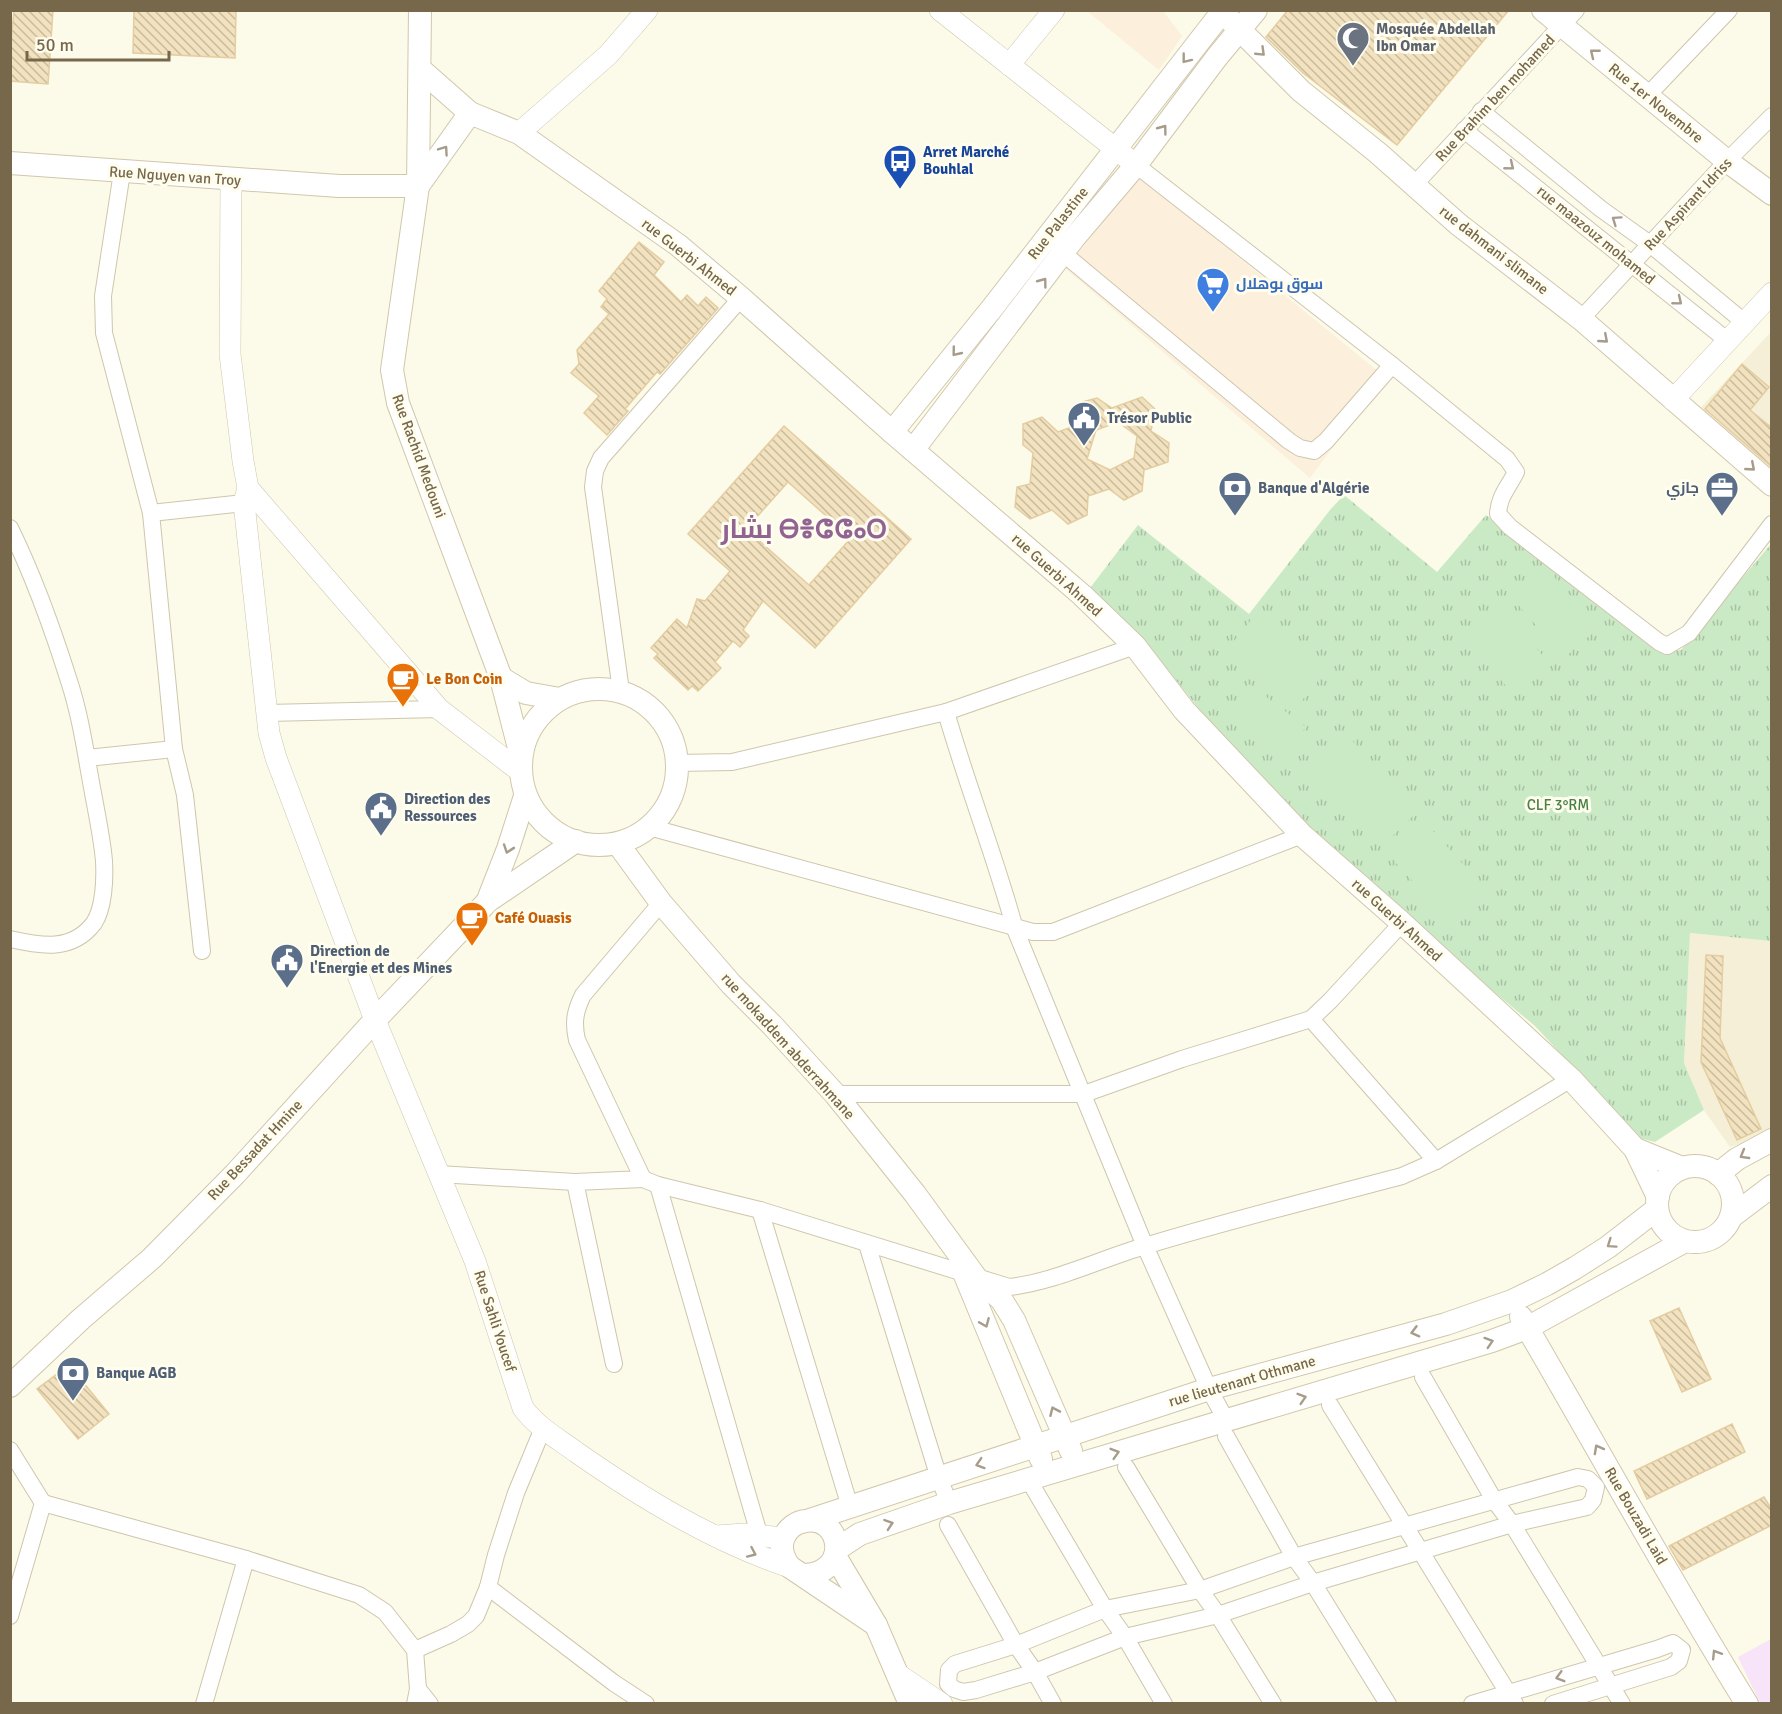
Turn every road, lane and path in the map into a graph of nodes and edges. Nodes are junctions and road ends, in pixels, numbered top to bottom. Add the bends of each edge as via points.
1 (647, 10) edge
2 (940, 10) edge
3 (1054, 10) edge
4 (1256, 10) edge
5 (1543, 10) edge
6 (1729, 10) edge
7 (1221, 11) edge
8 (420, 14) edge
9 (1569, 18) edge
10 (1239, 31) junction
11 (1009, 65) junction
12 (420, 69) junction
13 (1647, 96) junction
14 (1481, 111) junction
15 (470, 113) junction
16 (1772, 116) edge
17 (1464, 130) junction
18 (519, 133) junction
19 (1116, 150) junction
20 (1727, 161) junction
21 (10, 163) edge
22 (1136, 165) junction
23 (122, 172) junction
24 (231, 180) junction
25 (1414, 185) junction
26 (418, 186) junction
27 (1772, 194) edge
28 (1048, 235) junction
29 (1650, 244) junction
30 (1064, 254) junction
31 (1632, 264) junction
32 (1772, 293) edge
33 (741, 298) junction
34 (1581, 319) junction
35 (1744, 322) junction
36 (1728, 341) junction
37 (1392, 365) junction
38 (1673, 400) junction
39 (892, 432) junction
40 (913, 450) junction
41 (1772, 485) edge
42 (246, 496) junction
43 (151, 513) junction
44 (1772, 524) edge
45 (10, 528) edge
46 (1135, 646) junction
47 (501, 678) junction
48 (621, 691) junction
49 (560, 699) junction
50 (439, 709) junction
51 (946, 712) junction
52 (267, 713) junction
53 (174, 749) junction
54 (87, 758) junction
55 (678, 763) junction
56 (521, 764) junction
57 (525, 796) junction
58 (649, 827) junction
59 (1302, 835) junction
60 (576, 841) junction
61 (618, 844) junction
62 (488, 901) junction
63 (662, 903) junction
64 (1402, 923) junction
65 (1016, 929) junction
66 (10, 939) edge
67 (202, 951) dead end
68 (1311, 1019) junction
69 (375, 1020) junction
70 (1571, 1079) junction
71 (835, 1094) junction
72 (1084, 1094) junction
73 (1772, 1140) edge
74 (1635, 1149) junction
75 (1436, 1161) junction
76 (1682, 1168) junction
77 (438, 1174) junction
78 (1718, 1174) junction
79 (575, 1182) junction
80 (651, 1182) junction
81 (1772, 1186) edge
82 (1658, 1203) junction
83 (760, 1210) junction
84 (1731, 1217) junction
85 (1685, 1241) junction
86 (867, 1244) junction
87 (1145, 1246) junction
88 (971, 1276) junction
89 (1512, 1301) junction
90 (1527, 1328) junction
91 (614, 1364) dead end
92 (1423, 1377) dead end
93 (10, 1386) edge
94 (1209, 1389) junction
95 (1330, 1405) dead end
96 (543, 1428) junction
97 (1226, 1428) junction
98 (1065, 1437) junction
99 (1036, 1446) junction
100 (10, 1450) edge
101 (1077, 1464) junction
102 (1126, 1467) dead end
103 (939, 1478) junction
104 (1040, 1481) junction
105 (1494, 1500) junction
106 (43, 1503) junction
107 (850, 1507) junction
108 (949, 1514) junction
109 (810, 1520) junction
110 (1512, 1524) junction
111 (1404, 1525) junction
112 (759, 1534) junction
113 (716, 1536) junction
114 (783, 1538) junction
115 (1421, 1551) junction
116 (836, 1553) junction
117 (1294, 1557) junction
118 (246, 1559) junction
119 (797, 1571) junction
120 (1313, 1583) junction
121 (488, 1587) junction
122 (1200, 1590) junction
123 (1105, 1609) junction
124 (1218, 1615) junction
125 (10, 1616) edge
126 (876, 1625) junction
127 (1125, 1637) junction
128 (1016, 1645) junction
129 (415, 1650) junction
130 (1600, 1665) junction
131 (1035, 1672) junction
132 (899, 1675) junction
133 (1611, 1684) junction
134 (416, 1696) edge
135 (1512, 1698) edge
136 (204, 1704) edge
137 (430, 1704) edge
138 (646, 1704) edge
139 (910, 1704) edge
140 (942, 1704) edge
141 (1053, 1704) edge
142 (1164, 1704) edge
143 (1273, 1704) edge
144 (1388, 1704) edge
145 (1472, 1704) edge
146 (1553, 1704) edge
147 (1622, 1704) edge
148 (1747, 1704) edge

1 - 18 street via 608,54
2 - 11 street
3 - 11 street
4 - 10 main road, Rue Palastine
5 - 9 main road, Rue 1er Novembre
6 - 13 street
7 - 10 main road, rue dahmani slimane
7 -> 19 main road, Rue Palastine
8 - 12 main road, Rue Rachid Medouni
13 -> 9 main road, Rue 1er Novembre
9 - 14 street, Rue Brahim ben mohamed
22 -> 10 main road, Rue Palastine
10 -> 25 main road, rue dahmani slimane via 1301,91
11 - 19 street
12 - 15 main road, rue Guerbi Ahmed
12 - 26 main road, Rue Rachid Medouni
13 - 20 main road, Rue 1er Novembre
14 - 17 street, Rue Brahim ben mohamed
29 -> 14 street, rue maazouz mohamed
15 - 18 main road, rue Guerbi Ahmed
26 -> 15 main road
16 - 20 street, Rue Aspirant Idriss
17 - 25 street, Rue Brahim ben mohamed
17 -> 31 street, rue maazouz mohamed
18 - 33 main road, rue Guerbi Ahmed via 678,245
19 - 22 street
19 - 28 main road, Rue Palastine
20 - 27 main road, Rue 1er Novembre
20 - 29 street, Rue Aspirant Idriss
21 - 23 main road, Rue Nguyen van Troy
22 - 30 main road, Rue Palastine
22 - 37 street
23 - 24 main road, Rue Nguyen van Troy
23 - 43 street via 103,296 104,333
24 - 26 main road, Rue Nguyen van Troy
24 - 42 street, Rue Sahli Youcef via 230,354
25 - 34 main road, rue dahmani slimane
26 - 47 main road, Rue Rachid Medouni via 393,385
28 - 30 street
28 -> 39 main road, Rue Palastine
29 - 31 street, Rue Aspirant Idriss
29 - 35 street, rue maazouz mohamed
30 - 37 street via 1300,448 1314,451 1326,441
40 -> 30 main road, Rue Palastine
31 - 34 street, Rue Aspirant Idriss
31 -> 36 street, rue maazouz mohamed
32 - 35 street
33 - 39 main road, rue Guerbi Ahmed
33 - 48 street via 601,458 595,471 593,487
34 -> 38 main road, rue dahmani slimane
35 - 36 street
36 - 38 street
37 - 44 street via 1507,459 1516,472 1503,491 1498,514 1510,527 1667,646 1689,633
38 -> 41 main road, rue dahmani slimane
39 - 40 main road, rue Guerbi Ahmed
40 - 46 main road, rue Guerbi Ahmed via 1082,595
42 - 43 street
42 - 50 street
42 - 52 street, Rue Sahli Youcef
43 - 53 street
45 - 54 street via 48,617 70,684
46 - 51 street
46 - 59 main road, rue Guerbi Ahmed via 1184,710
47 - 49 main road via 526,693
47 - 56 main road, Rue Rachid Medouni
48 - 49 main road via 600,688
48 - 55 main road via 639,699 666,726
49 - 56 main road via 528,733
50 - 52 street
50 - 56 street
51 - 55 street via 732,762
51 - 65 street
52 - 69 street, Rue Sahli Youcef via 276,759
53 - 54 street
53 - 67 street via 185,795
54 - 66 street via 104,861 104,895 95,922 78,938 63,945 40,946
55 - 58 main road via 669,803
56 - 57 main road
57 - 60 main road via 537,816 560,836
57 -> 62 main road, Rue Bessadat Hmine
58 - 61 main road
58 - 65 street
59 - 64 main road, rue Guerbi Ahmed
59 - 65 street via 1053,932
60 - 61 main road via 588,845
60 - 62 main road, Rue Bessadat Hmine
61 - 63 main road, rue mokaddem abderrahmane
62 - 69 main road, Rue Bessadat Hmine
63 - 71 main road, rue mokaddem abderrahmane via 731,984
63 - 80 street via 583,995 574,1024 577,1040
64 - 68 street
64 - 70 main road, rue Guerbi Ahmed
65 - 72 street
68 - 72 street
68 - 75 street
69 - 77 street, Rue Sahli Youcef
69 - 93 main road, Rue Bessadat Hmine via 235,1174 152,1258
70 - 74 main road, rue Guerbi Ahmed
70 - 75 street
71 - 72 street
71 - 88 main road, rue mokaddem abderrahmane via 956,1249
72 - 87 street
73 -> 78 main road
74 - 76 main road
74 - 82 main road
75 - 87 street via 1402,1176
76 - 78 main road via 1706,1167
76 - 82 main road via 1662,1185
77 - 79 street
77 - 96 street, Rue Sahli Youcef via 475,1261 523,1408
78 - 84 main road via 1733,1198
79 - 80 street
79 - 91 street
80 - 83 street
80 - 112 street
81 - 84 main road
82 - 85 main road via 1659,1218 1669,1233
82 -> 89 main road, rue lieutenant Othmane via 1632,1230 1583,1263
83 - 86 street
83 - 107 street
84 - 85 main road via 1718,1236 1696,1243
85 - 90 main road
86 - 88 street
86 - 103 street
87 - 88 street via 1024,1286 1009,1287
87 - 94 street
98 -> 88 main road via 1014,1320 1001,1299
88 -> 99 main road, rue mokaddem abderrahmane
89 - 90 main road, Rue Bouzadi Laid
89 -> 94 main road, rue lieutenant Othmane via 1446,1324
97 -> 90 main road
148 -> 90 main road, Rue Bouzadi Laid
92 - 105 street
94 - 97 street
94 - 98 main road, rue lieutenant Othmane
95 - 111 street
96 - 113 street, Rue Sahli Youcef via 609,1474
96 - 121 street via 516,1493
101 -> 97 main road
97 - 117 street
98 - 99 main road, rue lieutenant Othmane
98 - 101 main road
99 -> 103 main road, rue lieutenant Othmane
99 - 104 main road, rue mokaddem abderrahmane
100 - 106 street
101 - 104 main road
102 - 122 street
103 - 107 main road, rue lieutenant Othmane
103 - 108 street
104 - 108 main road
104 - 123 street
105 - 110 street
105 - 110 street via 1578,1477 1588,1479 1596,1487 1587,1507
105 - 111 street
106 - 118 street
106 - 125 street
107 - 109 main road, rue lieutenant Othmane
116 -> 108 main road via 860,1534
108 - 128 street
109 - 114 main road via 799,1522
109 - 116 main road via 830,1529
110 - 115 street
110 - 130 street
111 - 115 street
111 - 117 street
112 - 113 street
112 - 114 street
113 -> 119 street, Rue Sahli Youcef
114 - 119 main road via 784,1559
115 - 120 street
115 - 135 street
116 - 119 main road via 823,1571 814,1575
116 - 126 main road
117 - 120 street
117 - 122 street
118 - 129 street via 359,1595 385,1612
118 - 136 street
119 - 126 main road
120 - 124 street
120 - 144 street
121 - 129 street via 476,1616 468,1624
121 - 138 street
122 - 123 street
122 - 124 street
123 - 127 street
123 - 128 street
124 - 127 street
124 - 143 street
126 - 132 main road
127 - 131 street
127 - 142 street
128 - 131 street
128 - 131 street via 954,1664 948,1670 948,1684 963,1692
129 - 134 street
130 - 133 street
130 - 133 street via 1667,1644 1673,1643 1682,1650 1679,1661 1671,1667
130 -> 135 street
131 - 141 street
132 - 139 main road
132 - 140 street
133 - 146 street
133 - 147 street
134 - 137 street
135 - 145 street

